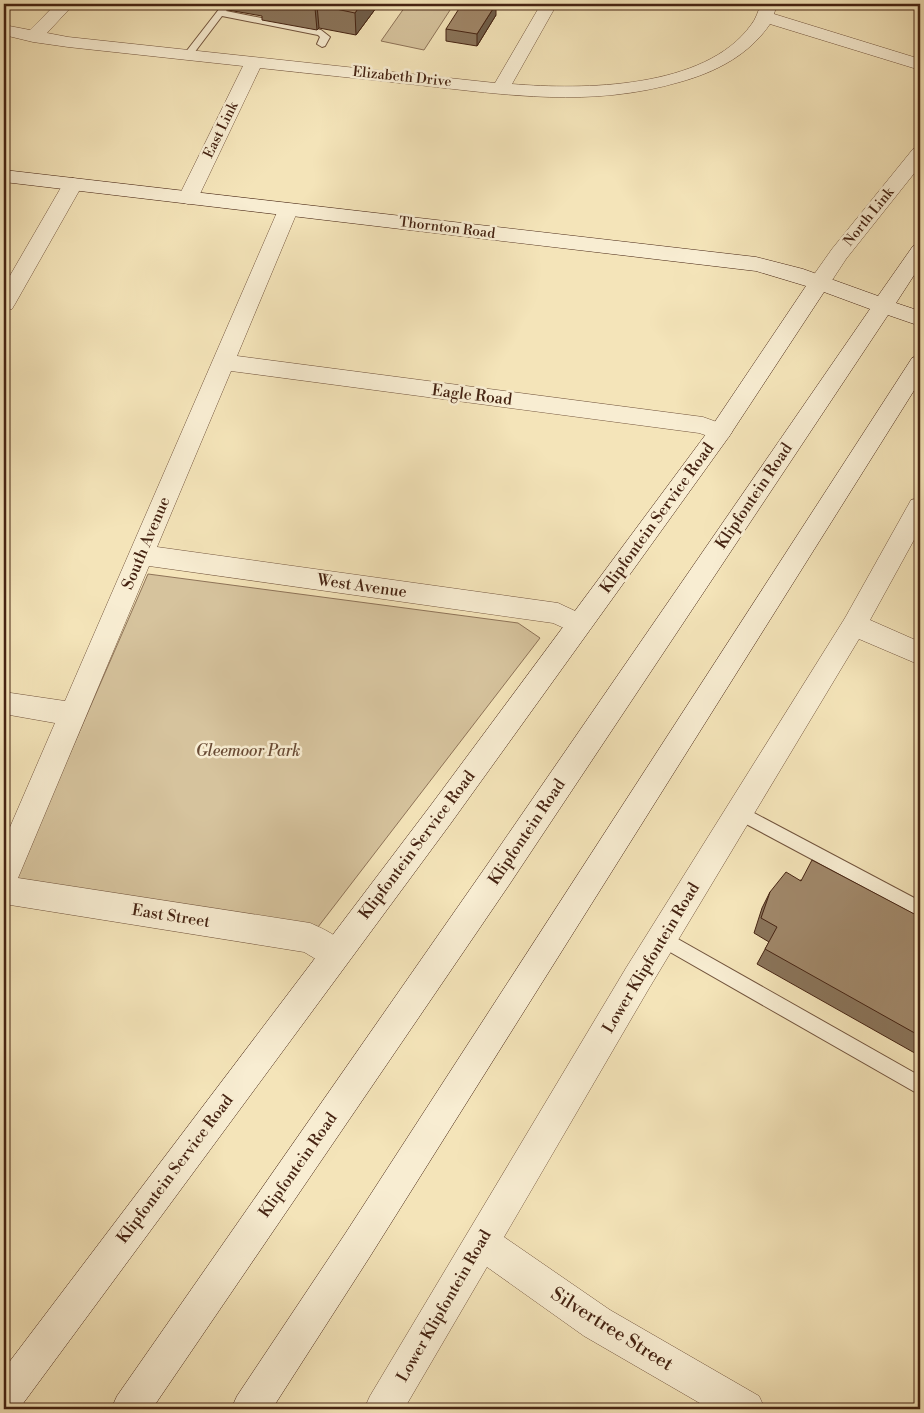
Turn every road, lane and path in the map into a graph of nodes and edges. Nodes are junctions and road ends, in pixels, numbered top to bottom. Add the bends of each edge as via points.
1 (65, 4) edge
2 (226, 4) edge
3 (549, 4) edge
4 (768, 10) edge
5 (219, 13) junction
6 (4, 30) edge
7 (33, 37) junction
8 (322, 44) dead end
9 (188, 55) junction
10 (254, 62) junction
11 (920, 65) edge
12 (501, 88) junction
13 (920, 153) edge
14 (4, 176) edge
15 (73, 184) junction
16 (188, 198) junction
17 (288, 210) junction
18 (920, 251) edge
19 (819, 283) junction
20 (4, 304) edge
21 (884, 306) junction
22 (920, 319) edge
23 (222, 362) junction
24 (920, 363) edge
25 (720, 432) junction
26 (920, 507) edge
27 (142, 555) junction
28 (579, 624) junction
29 (854, 625) junction
30 (920, 654) edge
31 (4, 703) edge
32 (74, 714) junction
33 (739, 812) junction
34 (4, 875) edge
35 (4, 890) edge
36 (920, 909) edge
37 (662, 938) junction
38 (335, 954) junction
39 (920, 1086) edge
40 (482, 1242) junction
41 (4, 1399) edge
42 (130, 1409) edge
43 (250, 1409) edge
44 (383, 1409) edge
45 (746, 1409) edge

1 - 7 street
2 - 5 lane
3 - 12 street
4 - 11 street
4 - 12 street, Elizabeth Drive via 754,33 739,48 687,76 588,93
5 - 8 lane via 321,33 325,37
5 - 9 lane
6 - 7 street, Elizabeth Drive
7 - 9 street, Elizabeth Drive
9 - 10 street, Elizabeth Drive
10 - 12 street, Elizabeth Drive
10 - 16 street, East Link
13 - 19 street, North Link
14 - 15 street, Thornton Road
15 - 16 street, Thornton Road
15 - 20 street
16 - 17 street, Thornton Road
17 - 19 street, Thornton Road via 756,264
17 - 23 street, South Avenue
18 - 21 street, Klipfontein Road
19 - 21 street, Thornton Road
19 - 25 street, Klipfontein Service Road
21 - 22 street, Thornton Road
21 - 42 street, Klipfontein Road via 493,883
23 - 25 street, Eagle Road via 693,423
23 - 27 street, South Avenue
24 - 43 street
25 - 28 street, Klipfontein Service Road
26 - 29 street, Lower Klipfontein Road
27 - 28 street, West Avenue via 558,613
27 - 32 street, South Avenue
28 - 38 street, Klipfontein Service Road
29 - 30 street
29 - 33 street, Lower Klipfontein Road
31 - 32 street
32 - 34 street, South Avenue
33 - 36 lane
33 - 37 street, Lower Klipfontein Road
35 - 38 street, East Street via 310,938
37 - 39 lane
37 - 40 street, Lower Klipfontein Road
38 - 41 street, Klipfontein Service Road
40 - 44 street, Lower Klipfontein Road
40 - 45 street, Silvertree Street via 597,1322

